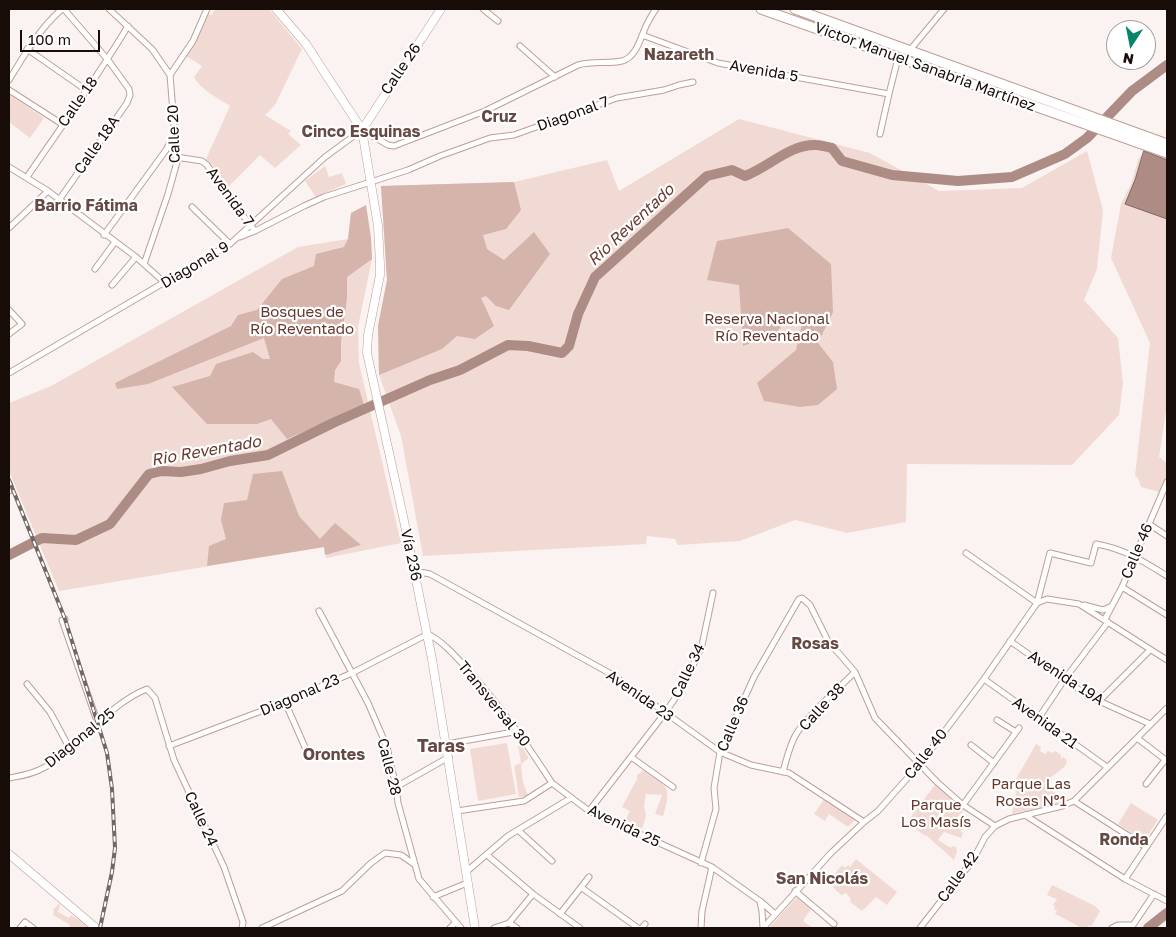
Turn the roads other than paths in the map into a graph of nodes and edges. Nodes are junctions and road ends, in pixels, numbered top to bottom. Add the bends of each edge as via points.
1 (63, 9) edge
2 (109, 9) edge
3 (208, 9) edge
4 (276, 9) edge
5 (442, 9) edge
6 (483, 9) edge
7 (656, 9) edge
8 (761, 9) edge
9 (795, 9) edge
10 (940, 10) edge
11 (498, 21) dead end
12 (128, 26) junction
13 (642, 35) junction
14 (520, 46) dead end
15 (27, 49) junction
16 (910, 50) junction
17 (898, 58) junction
18 (108, 60) junction
19 (170, 75) junction
20 (555, 77) junction
21 (9, 80) edge
22 (693, 82) dead end
23 (965, 82) junction
24 (1006, 85) junction
25 (9, 90) edge
26 (86, 90) junction
27 (889, 94) junction
28 (62, 124) junction
29 (362, 130) junction
30 (175, 133) junction
31 (880, 134) dead end
32 (1138, 138) junction
33 (1167, 144) edge
34 (1167, 153) edge
35 (176, 157) junction
36 (9, 167) edge
37 (27, 177) junction
38 (370, 183) junction
39 (48, 192) junction
40 (59, 200) junction
41 (192, 207) dead end
42 (250, 225) junction
43 (9, 228) edge
44 (255, 232) junction
45 (104, 235) junction
46 (237, 238) junction
47 (115, 242) junction
48 (230, 244) junction
49 (136, 257) junction
50 (144, 264) junction
51 (95, 269) dead end
52 (164, 283) junction
53 (112, 285) dead end
54 (9, 310) edge
55 (9, 334) edge
56 (9, 373) edge
57 (9, 482) edge
58 (1167, 482) edge
59 (9, 491) edge
60 (1165, 495) edge
61 (1149, 524) junction
62 (1167, 536) edge
63 (966, 554) dead end
64 (1136, 556) junction
65 (414, 571) junction
66 (1167, 576) edge
67 (1122, 587) junction
68 (713, 593) dead end
69 (1037, 603) junction
70 (1079, 604) junction
71 (1112, 606) junction
72 (319, 611) dead end
73 (1167, 615) edge
74 (65, 620) dead end
75 (1107, 620) junction
76 (428, 634) junction
77 (1010, 641) junction
78 (1150, 650) junction
79 (1167, 660) edge
80 (855, 672) junction
81 (352, 673) junction
82 (984, 679) junction
83 (1064, 680) junction
84 (27, 684) dead end
85 (147, 689) joint
86 (1099, 701) junction
87 (284, 702) junction
88 (1167, 708) edge
89 (665, 713) junction
90 (1038, 719) junction
91 (998, 720) dead end
92 (98, 724) junction
93 (1150, 724) junction
94 (519, 731) junction
95 (1137, 738) junction
96 (447, 744) junction
97 (169, 746) junction
98 (972, 746) dead end
99 (70, 749) junction
100 (720, 752) junction
101 (308, 754) dead end
102 (631, 756) junction
103 (449, 757) junction
104 (1166, 760) edge
105 (994, 763) junction
106 (920, 764) junction
107 (1107, 767) junction
108 (783, 772) junction
109 (9, 778) edge
110 (552, 783) junction
111 (1146, 784) dead end
112 (673, 786) dead end
113 (396, 787) junction
114 (571, 798) junction
115 (1074, 801) junction
116 (964, 805) junction
117 (589, 811) junction
118 (458, 812) junction
119 (1025, 816) junction
120 (1167, 816) edge
121 (864, 822) junction
122 (995, 826) junction
123 (518, 831) junction
124 (1146, 847) junction
125 (9, 854) edge
126 (487, 855) junction
127 (552, 861) dead end
128 (701, 863) junction
129 (414, 864) junction
130 (712, 867) junction
131 (466, 872) junction
132 (589, 876) dead end
133 (1125, 879) junction
134 (467, 884) junction
135 (582, 888) junction
136 (796, 891) junction
137 (533, 894) junction
138 (1154, 894) junction
139 (433, 897) junction
140 (760, 901) junction
141 (1167, 901) edge
142 (560, 914) junction
143 (775, 914) junction
144 (455, 922) junction
145 (510, 923) junction
146 (834, 924) dead end
147 (20, 928) edge
148 (33, 928) edge
149 (96, 928) edge
150 (242, 928) edge
151 (262, 928) edge
152 (450, 928) edge
153 (461, 928) edge
154 (475, 928) edge
155 (494, 928) edge
156 (517, 928) edge
157 (580, 928) edge
158 (638, 928) edge
159 (701, 928) edge
160 (763, 928) edge
161 (920, 928) edge
162 (1112, 928) edge

1 - 15 street via 47,22
1 - 18 street
2 - 12 street
3 - 19 street via 193,41
4 - 29 main road via 306,44
5 - 29 main road, Calle 26
6 - 11 street
7 - 13 street
8 - 17 main road, Victor Manuel Sanabria Martínez
9 - 16 main road, Victor Manuel Sanabria Martínez
10 - 16 street
12 - 18 street, Calle 18
12 - 19 street via 152,49
13 - 20 street via 628,59 584,63
13 - 27 street, Avenida 5 via 718,63
14 - 20 street
15 - 21 street
15 - 26 street
16 - 24 main road, Victor Manuel Sanabria Martínez
17 - 23 main road, Victor Manuel Sanabria Martínez
17 - 27 street
18 - 26 street, Calle 18
18 - 40 street, Calle 18A via 130,95
19 - 30 street, Calle 20
20 - 29 street via 485,111 394,146
22 - 38 street, Diagonal 7 via 617,98 514,135 490,138
23 - 24 main road via 973,79 1000,88
23 - 32 main road, Victor Manuel Sanabria Martínez via 1090,126
24 - 32 main road, Victor Manuel Sanabria Martínez via 1094,117
25 - 28 street
26 - 28 street, Calle 18
27 - 31 street
28 - 37 street, Calle 18
29 - 38 main road, Vía 236
29 - 42 street, Diagonal 9 via 325,157
30 - 35 street, Calle 20
30 - 45 street
32 - 33 main road
32 - 34 main road
35 - 42 street, Avenida 7 via 207,165
35 - 50 street, Calle 20 via 171,186
36 - 37 street
37 - 39 street
38 - 44 street, Diagonal 7 via 304,206
38 - 65 main road, Vía 236 via 378,226 380,275 367,353
39 - 40 street
39 - 43 street
40 - 45 street
41 - 48 street
42 - 44 street, Avenida 7
42 - 46 street, Diagonal 9
44 - 46 street, Diagonal 7
45 - 47 street
46 - 48 street, Diagonal 9
47 - 49 street
47 - 51 street
48 - 52 street, Diagonal 9
49 - 50 street
49 - 53 street
50 - 52 street
52 - 56 street, Diagonal 9
54 - 55 street via 22,324
57 - 59 street
58 - 60 street, Calle 46
60 - 61 street, Calle 46
61 - 62 street
61 - 64 street, Calle 46
63 - 69 street
64 - 66 street
64 - 67 street, Calle 46
64 - 69 street, Calle 40 via 1096,544 1091,563 1050,553
65 - 76 main road, Vía 236
65 - 89 street, Avenida 23 via 430,574 613,675
67 - 71 street, Calle 46
67 - 73 street
68 - 89 street, Calle 34 via 702,645 684,685
69 - 70 street via 1048,599
69 - 77 street, Calle 40
70 - 71 street via 1103,610
70 - 75 street
71 - 75 street, Calle 46
72 - 81 street, Calle 28
74 - 92 street via 62,620
75 - 78 street
75 - 83 street, Calle 46
76 - 81 street, Diagonal 23
76 - 94 street, Transversal 30 via 437,638 455,656
76 - 96 main road, Vía 236
77 - 82 street, Calle 40
77 - 83 street, Avenida 19A
78 - 79 street
78 - 86 street
80 - 100 street, Calle 36 via 828,641 810,605 799,599 754,677
80 - 106 street via 875,718
80 - 108 street, Calle 38 via 794,736
81 - 87 street, Diagonal 23
81 - 113 street, Calle 28 via 387,747
82 - 90 street, Avenida 21
82 - 106 street, Calle 40
83 - 86 street, Avenida 19A
83 - 90 street, Calle 46
84 - 99 street via 50,712
85 - 92 street, Diagonal 25 via 124,702
85 - 97 street, Calle 24 via 160,710
86 - 93 street, Avenida 19A
87 - 97 street, Diagonal 23
87 - 101 street
88 - 93 street
89 - 100 street, Avenida 23
89 - 102 street, Calle 34
90 - 107 street, Avenida 21
91 - 105 street via 1018,730
92 - 99 street, Diagonal 25
93 - 95 street
94 - 96 street
94 - 110 street, Transversal 30
95 - 104 street
95 - 107 street
96 - 103 main road, Vía 236
97 - 150 street, Calle 24 via 224,867
98 - 105 street
99 - 109 street, Diagonal 25 via 39,770
100 - 108 street, Avenida 23 via 751,765
100 - 128 street, Calle 36 via 714,788 716,809
102 - 112 street
102 - 117 street, Calle 34
103 - 113 street
103 - 118 main road, Vía 236
104 - 111 street
105 - 116 street
106 - 116 street
106 - 121 street, Calle 40
107 - 115 street
108 - 121 street, Avenida 23
110 - 114 street, Avenida 25
110 - 118 street via 524,801
113 - 129 street, Calle 28
114 - 117 street, Avenida 25
114 - 123 street
115 - 119 street
115 - 124 street
116 - 122 street
117 - 128 street, Avenida 25
118 - 131 main road, Vía 236
119 - 122 street via 1009,818
119 - 133 street
120 - 124 street
121 - 136 street, Calle 40
122 - 161 street, Calle 42
123 - 126 street
123 - 127 street
124 - 133 street
125 - 149 main road
126 - 131 street
126 - 137 street
128 - 130 street, Avenida 25
129 - 139 street, Calle 28 via 418,879
129 - 151 street via 401,855 386,853 371,862 342,891
130 - 140 street, Avenida 25
130 - 159 street
131 - 134 main road, Vía 236
132 - 135 street
133 - 138 street
134 - 139 street
134 - 154 main road, Vía 236
135 - 142 street
135 - 158 street
136 - 143 street, Calle 40
136 - 146 street
137 - 142 street
137 - 145 street
138 - 141 street
138 - 162 street via 1133,925
139 - 144 street, Calle 28
140 - 143 street, Avenida 25
140 - 160 street
142 - 157 street
143 - 160 street, Calle 40
144 - 152 street
144 - 153 street, Calle 28
145 - 155 street
145 - 156 street
147 - 148 street via 25,922

